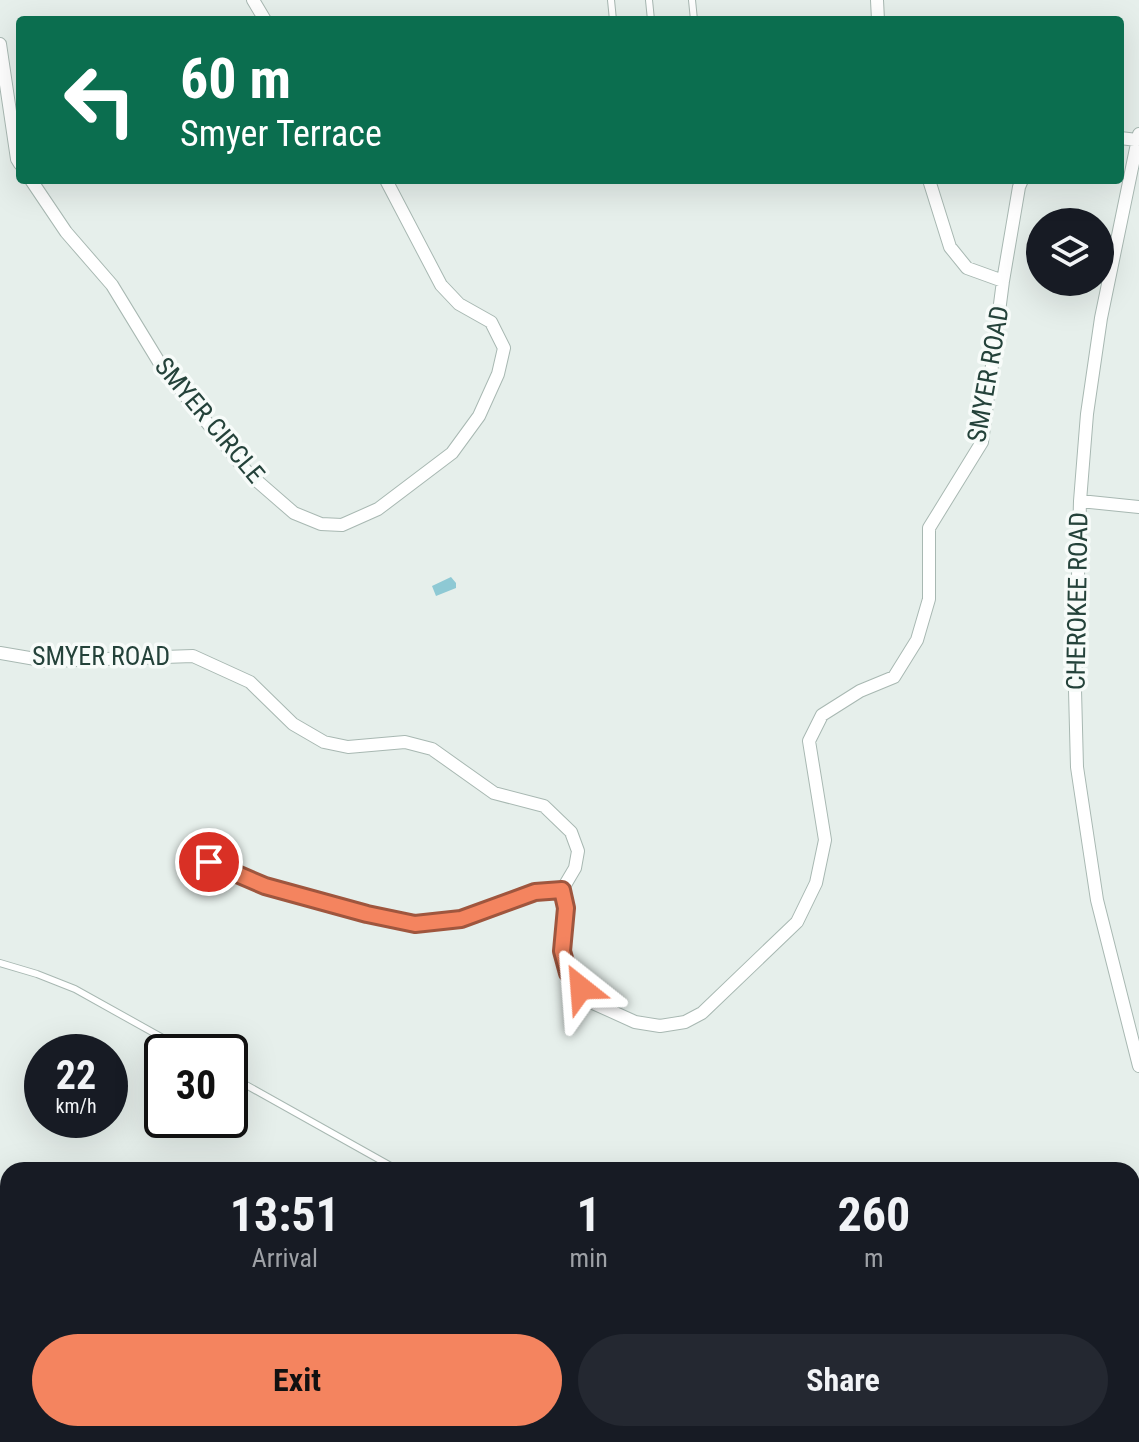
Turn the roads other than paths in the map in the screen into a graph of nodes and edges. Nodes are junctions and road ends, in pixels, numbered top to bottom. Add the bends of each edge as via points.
1 (0, 44) edge
2 (1138, 137) edge
3 (16, 152) edge
4 (34, 184) edge
5 (388, 184) edge
6 (930, 184) edge
7 (1020, 184) edge
8 (1003, 281) junction
9 (1080, 501) junction
10 (1139, 507) edge
11 (0, 653) edge
12 (209, 862) dead end
13 (562, 890) junction
14 (0, 963) edge
15 (156, 1034) edge
16 (1139, 1066) edge
17 (248, 1086) edge
18 (384, 1162) edge

1 - 3 street
2 - 9 street, CHEROKEE ROAD via 1101,318
4 - 5 street, SMYER CIRCLE via 112,285 162,367 248,473 294,513 321,524 342,525 378,509 452,453 479,416 504,348 491,322 459,304 441,285
6 - 8 street via 950,247 967,268
7 - 8 street, SMYER ROAD
8 - 13 street, SMYER ROAD via 982,442 929,528 929,599 917,640 894,677 822,715 809,741 825,840 816,883 797,922 702,1013 660,1026 635,1022 593,1003 568,973 562,951
9 - 10 street
9 - 16 street, CHEROKEE ROAD via 1077,767 1097,900
11 - 13 street, SMYER ROAD via 47,661 193,656 250,682 293,724 324,742 348,747 405,742 432,749 494,793 544,806 571,832 578,851
12 - 13 street via 265,886 415,924 461,919 535,892
14 - 15 lane via 75,989
17 - 18 lane

